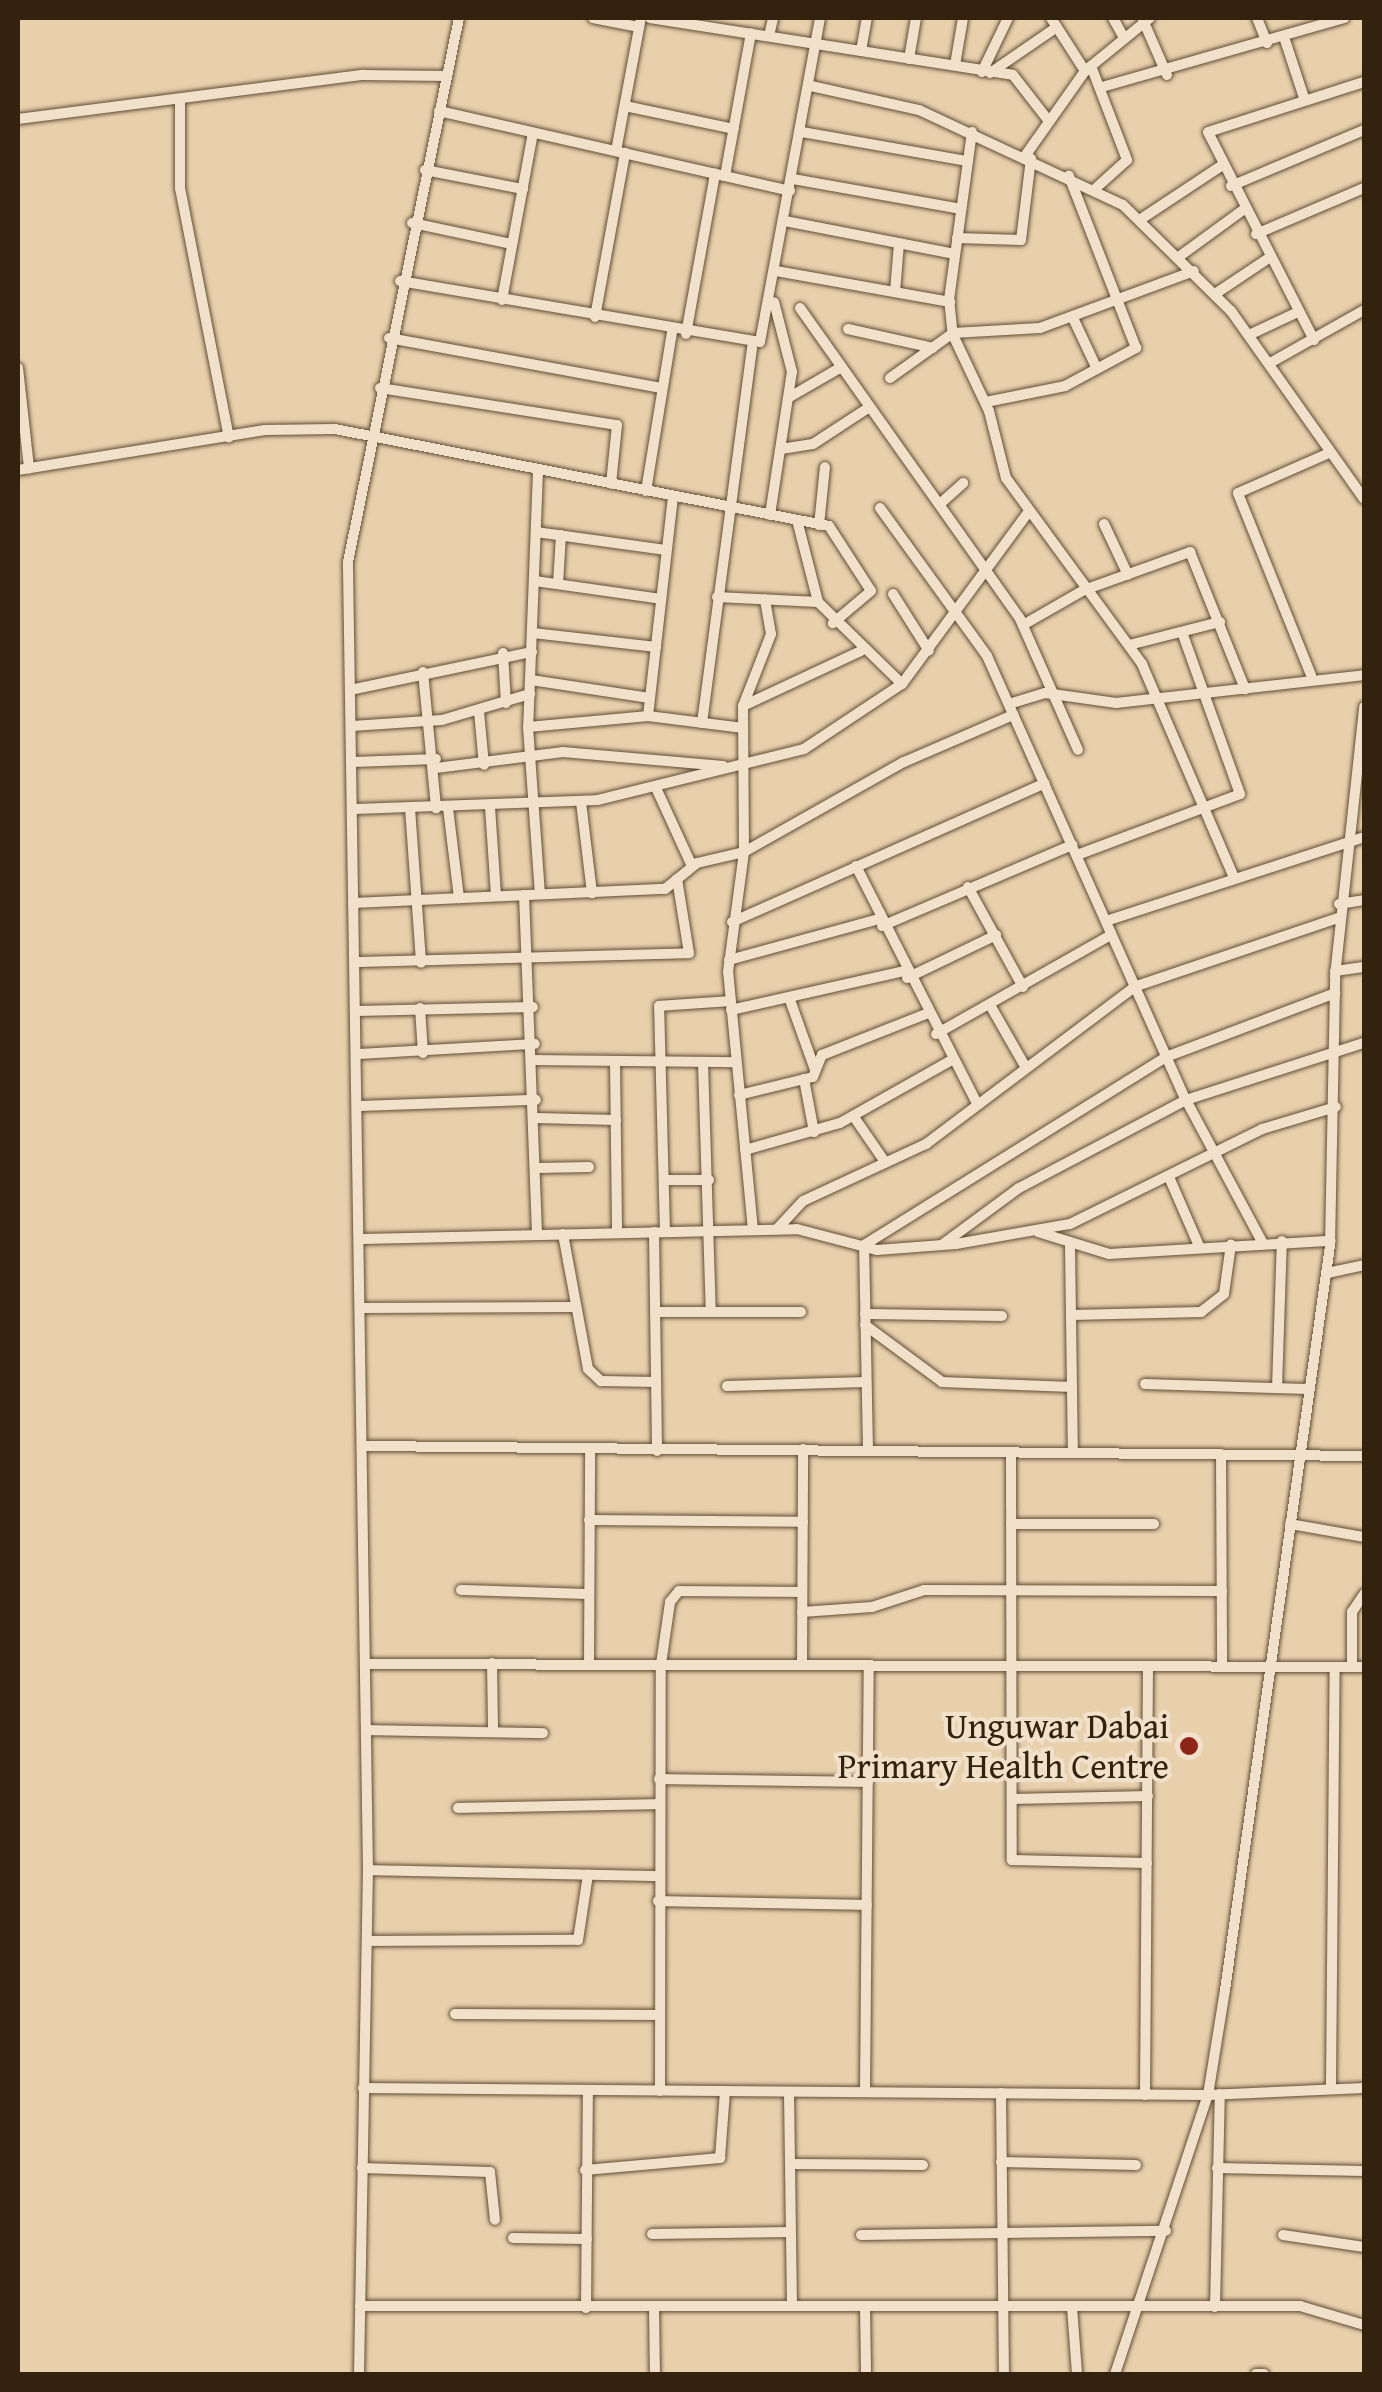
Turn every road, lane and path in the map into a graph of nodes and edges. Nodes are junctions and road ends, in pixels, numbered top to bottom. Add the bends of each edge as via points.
1 (459, 18) edge
2 (593, 18) edge
3 (650, 18) edge
4 (773, 18) edge
5 (820, 18) edge
6 (866, 18) edge
7 (916, 18) edge
8 (963, 18) edge
9 (1008, 18) edge
10 (1113, 18) edge
11 (1258, 18) edge
12 (1344, 18) edge
13 (1146, 19) edge
14 (640, 22) edge
15 (1054, 22) edge
16 (722, 23) edge
17 (751, 33) junction
18 (769, 36) junction
19 (1123, 36) junction
20 (1284, 38) junction
21 (1267, 43) junction
22 (817, 44) junction
23 (860, 51) junction
24 (910, 58) junction
25 (955, 66) junction
26 (1088, 69) junction
27 (986, 72) junction
28 (1167, 75) junction
29 (447, 76) junction
30 (1364, 82) edge
31 (811, 86) junction
32 (1102, 87) junction
33 (1304, 98) junction
34 (180, 101) junction
35 (625, 106) junction
36 (439, 111) junction
37 (18, 118) edge
38 (1048, 120) junction
39 (734, 129) junction
40 (1364, 130) edge
41 (802, 132) junction
42 (972, 132) junction
43 (533, 133) junction
44 (621, 152) junction
45 (1028, 158) junction
46 (967, 161) junction
47 (1221, 166) junction
48 (424, 170) junction
49 (720, 175) junction
50 (1068, 176) junction
51 (792, 185) junction
52 (1231, 186) junction
53 (1096, 188) junction
54 (1364, 188) edge
55 (522, 189) junction
56 (960, 208) junction
57 (1243, 210) junction
58 (1141, 218) junction
59 (785, 221) junction
60 (412, 223) junction
61 (1256, 234) junction
62 (957, 238) junction
63 (899, 243) junction
64 (512, 244) junction
65 (955, 254) junction
66 (1180, 256) junction
67 (1268, 258) junction
68 (776, 270) junction
69 (1194, 271) junction
70 (400, 281) junction
71 (895, 292) junction
72 (1215, 294) junction
73 (772, 296) junction
74 (502, 300) junction
75 (950, 302) junction
76 (1118, 303) junction
77 (800, 308) dead end
78 (1364, 310) edge
79 (1298, 312) junction
80 (595, 317) junction
81 (1074, 318) junction
82 (810, 330) junction
83 (848, 330) dead end
84 (672, 332) junction
85 (953, 333) junction
86 (686, 334) junction
87 (1249, 335) junction
88 (389, 338) junction
89 (786, 340) junction
90 (1314, 340) junction
91 (752, 347) junction
92 (933, 348) junction
93 (1270, 363) junction
94 (18, 368) edge
95 (838, 369) junction
96 (1097, 370) junction
97 (890, 378) dead end
98 (380, 388) junction
99 (661, 388) junction
100 (788, 398) junction
101 (986, 402) junction
102 (868, 408) junction
103 (229, 437) junction
104 (368, 442) junction
105 (781, 449) junction
106 (1327, 454) junction
107 (824, 467) dead end
108 (24, 469) edge
109 (538, 472) junction
110 (964, 483) dead end
111 (611, 484) junction
112 (646, 490) junction
113 (672, 496) junction
114 (1364, 499) edge
115 (941, 503) junction
116 (728, 507) junction
117 (880, 508) dead end
118 (1027, 514) junction
119 (770, 515) junction
120 (797, 520) junction
121 (820, 524) junction
122 (1104, 524) dead end
123 (536, 532) junction
124 (561, 535) junction
125 (666, 550) junction
126 (986, 573) junction
127 (1128, 576) junction
128 (535, 581) junction
129 (558, 584) junction
130 (1084, 590) junction
131 (893, 594) dead end
132 (717, 598) junction
133 (661, 599) junction
134 (765, 600) junction
135 (818, 602) junction
136 (959, 614) junction
137 (1220, 622) junction
138 (833, 623) junction
139 (1023, 625) junction
140 (533, 632) junction
141 (1182, 632) junction
142 (1130, 646) junction
143 (656, 647) junction
144 (861, 651) junction
145 (929, 651) junction
146 (532, 652) junction
147 (503, 653) junction
148 (423, 672) junction
149 (1311, 675) junction
150 (1364, 675) edge
151 (531, 680) junction
152 (902, 684) junction
153 (1244, 688) junction
154 (350, 690) junction
155 (1055, 693) junction
156 (530, 694) junction
157 (1198, 694) junction
158 (650, 698) junction
159 (1155, 698) junction
160 (506, 703) junction
161 (742, 706) junction
162 (1364, 706) edge
163 (1011, 710) junction
164 (479, 712) junction
165 (648, 716) junction
166 (434, 721) junction
167 (702, 723) junction
168 (352, 726) junction
169 (528, 727) junction
170 (743, 728) junction
171 (1078, 750) dead end
172 (530, 757) junction
173 (353, 762) junction
174 (436, 764) junction
175 (484, 766) junction
176 (724, 766) junction
177 (745, 768) junction
178 (1045, 783) junction
179 (657, 790) junction
180 (581, 802) junction
181 (490, 807) junction
182 (534, 807) junction
183 (354, 808) junction
184 (410, 808) junction
185 (442, 808) junction
186 (1200, 808) junction
187 (1364, 837) edge
188 (1344, 843) junction
189 (1075, 850) junction
190 (744, 852) junction
191 (692, 866) junction
192 (856, 866) junction
193 (1234, 878) junction
194 (676, 879) junction
195 (968, 887) junction
196 (592, 892) junction
197 (524, 894) junction
198 (540, 894) junction
199 (496, 896) junction
200 (459, 898) junction
201 (417, 900) junction
202 (1364, 900) edge
203 (352, 903) junction
204 (1339, 904) junction
205 (1338, 918) junction
206 (1106, 921) junction
207 (732, 922) junction
208 (881, 922) junction
209 (996, 934) junction
210 (1111, 935) junction
211 (530, 956) junction
212 (729, 960) junction
213 (355, 962) junction
214 (421, 963) junction
215 (1364, 968) edge
216 (1335, 971) junction
217 (905, 975) junction
218 (1023, 987) junction
219 (1134, 987) junction
220 (1335, 993) junction
221 (790, 1000) junction
222 (730, 1005) junction
223 (990, 1005) junction
224 (533, 1006) junction
225 (420, 1008) junction
226 (357, 1011) junction
227 (926, 1014) junction
228 (936, 1034) junction
229 (1364, 1042) edge
230 (535, 1044) junction
231 (1335, 1050) junction
232 (423, 1052) junction
233 (359, 1054) junction
234 (1166, 1057) junction
235 (535, 1060) junction
236 (950, 1061) junction
237 (615, 1062) junction
238 (736, 1062) junction
239 (663, 1063) junction
240 (704, 1063) junction
241 (1025, 1066) junction
242 (816, 1073) junction
243 (804, 1079) junction
244 (739, 1096) junction
245 (536, 1100) junction
246 (1186, 1100) junction
247 (978, 1105) junction
248 (360, 1106) junction
249 (1336, 1108) junction
250 (854, 1117) junction
251 (536, 1118) junction
252 (616, 1120) junction
253 (814, 1132) junction
254 (745, 1150) junction
255 (1216, 1150) junction
256 (885, 1162) junction
257 (589, 1167) dead end
258 (537, 1168) junction
259 (1169, 1177) junction
260 (665, 1180) junction
261 (708, 1180) junction
262 (777, 1229) junction
263 (754, 1230) junction
264 (711, 1231) junction
265 (660, 1232) junction
266 (1037, 1232) junction
267 (618, 1233) junction
268 (537, 1234) junction
269 (563, 1234) junction
270 (362, 1238) junction
271 (1282, 1241) junction
272 (1331, 1241) junction
273 (1262, 1242) junction
274 (1231, 1244) junction
275 (864, 1245) junction
276 (942, 1245) junction
277 (1070, 1246) junction
278 (1199, 1246) junction
279 (1364, 1264) edge
280 (1326, 1274) junction
281 (573, 1307) junction
282 (364, 1308) junction
283 (655, 1312) junction
284 (710, 1312) junction
285 (801, 1312) dead end
286 (1071, 1315) junction
287 (1002, 1316) dead end
288 (865, 1319) junction
289 (656, 1382) junction
290 (866, 1382) junction
291 (1145, 1384) dead end
292 (727, 1386) dead end
293 (1072, 1387) junction
294 (1277, 1388) junction
295 (1308, 1389) junction
296 (365, 1446) junction
297 (802, 1449) junction
298 (868, 1450) junction
299 (590, 1451) junction
300 (658, 1451) junction
301 (1011, 1452) junction
302 (1074, 1452) junction
303 (1221, 1454) junction
304 (1299, 1454) junction
305 (1364, 1456) edge
306 (589, 1520) junction
307 (803, 1522) junction
308 (1012, 1524) junction
309 (1154, 1524) dead end
310 (1290, 1524) junction
311 (1364, 1538) edge
312 (1012, 1587) junction
313 (462, 1590) dead end
314 (1222, 1591) junction
315 (802, 1592) junction
316 (589, 1594) junction
317 (1364, 1594) edge
318 (802, 1612) junction
319 (366, 1664) junction
320 (492, 1664) junction
321 (589, 1664) junction
322 (660, 1664) junction
323 (802, 1665) junction
324 (869, 1665) junction
325 (1012, 1666) junction
326 (1148, 1667) junction
327 (1222, 1667) junction
328 (1335, 1667) junction
329 (1352, 1667) junction
330 (1364, 1667) edge
331 (1272, 1668) junction
332 (367, 1730) junction
333 (493, 1730) junction
334 (543, 1732) dead end
335 (659, 1780) junction
336 (868, 1782) junction
337 (1148, 1796) junction
338 (1012, 1799) junction
339 (659, 1804) junction
340 (458, 1808) dead end
341 (1147, 1864) junction
342 (368, 1870) junction
343 (588, 1875) junction
344 (658, 1876) junction
345 (658, 1901) junction
346 (867, 1905) junction
347 (366, 1941) junction
348 (455, 2014) dead end
349 (660, 2015) junction
350 (1331, 2085) junction
351 (363, 2088) junction
352 (1364, 2088) edge
353 (588, 2090) junction
354 (660, 2090) junction
355 (724, 2091) junction
356 (789, 2092) junction
357 (865, 2092) junction
358 (1001, 2094) junction
359 (1145, 2094) junction
360 (1214, 2095) junction
361 (1001, 2162) junction
362 (790, 2164) junction
363 (923, 2165) dead end
364 (1136, 2165) dead end
365 (362, 2168) junction
366 (1217, 2168) junction
367 (586, 2170) junction
368 (1364, 2171) edge
369 (495, 2220) dead end
370 (791, 2232) junction
371 (1166, 2232) junction
372 (1002, 2233) junction
373 (652, 2234) dead end
374 (861, 2235) dead end
375 (1283, 2235) dead end
376 (513, 2238) dead end
377 (587, 2239) junction
378 (1364, 2246) edge
379 (360, 2306) junction
380 (654, 2306) junction
381 (792, 2306) junction
382 (865, 2307) junction
383 (1002, 2307) junction
384 (1072, 2307) junction
385 (1214, 2307) junction
386 (586, 2308) junction
387 (1142, 2308) junction
388 (1364, 2324) edge
389 (359, 2374) edge
390 (655, 2374) edge
391 (866, 2374) edge
392 (1004, 2374) edge
393 (1077, 2374) edge
394 (1115, 2374) edge

1 - 29 street
2 - 14 street
3 - 16 street
4 - 18 street
5 - 22 street
6 - 23 street
7 - 24 street
8 - 25 street
9 - 27 street
10 - 19 street
11 - 21 street
12 - 20 street
13 - 19 street
13 - 28 street
14 - 35 street
15 - 26 street
15 - 27 street
16 - 17 street
17 - 18 street
17 - 39 street
18 - 22 street
19 - 26 street
20 - 21 street
20 - 33 street
21 - 28 street
22 - 23 street
22 - 31 street
23 - 24 street
24 - 25 street
25 - 27 street
26 - 32 street
26 - 38 street
27 - 38 street via 1020,81
28 - 32 street
29 - 34 street via 363,75
29 - 36 street
30 - 33 street
31 - 41 street
31 - 42 street
32 - 53 street via 1128,160
33 - 47 street via 1212,128
34 - 37 street
34 - 103 street via 180,188
35 - 39 street
35 - 44 street
36 - 43 street
36 - 48 street
38 - 45 street
39 - 49 street
40 - 52 street
41 - 46 street
41 - 51 street
42 - 45 street
42 - 46 street
43 - 44 street
43 - 55 street
44 - 49 street
44 - 80 street
45 - 50 street
45 - 62 street via 1021,240
46 - 56 street
47 - 52 street
47 - 58 street
48 - 55 street
48 - 60 street
49 - 51 street
49 - 86 street
50 - 53 street
50 - 76 street
51 - 56 street
51 - 59 street
52 - 57 street
53 - 58 street
54 - 61 street
55 - 64 street
56 - 62 street
57 - 61 street
57 - 66 street
58 - 66 street
59 - 63 street
59 - 68 street
60 - 64 street
60 - 70 street
61 - 67 street
62 - 65 street
63 - 65 street
63 - 71 street
64 - 74 street
65 - 75 street
66 - 69 street
67 - 72 street
67 - 79 street
68 - 71 street
68 - 73 street
69 - 72 street
69 - 76 street
70 - 74 street
70 - 88 street
71 - 75 street
72 - 87 street
73 - 89 street
73 - 91 street via 764,338
74 - 80 street
75 - 85 street
76 - 81 street
76 - 96 street via 1136,348
77 - 82 street
78 - 90 street
79 - 87 street
79 - 90 street
80 - 84 street
81 - 85 street
81 - 96 street
82 - 89 street
82 - 95 street
83 - 92 street
84 - 86 street
84 - 99 street
85 - 92 street
85 - 101 street
86 - 91 street
87 - 93 street
88 - 98 street
88 - 99 street
89 - 100 street
90 - 93 street
91 - 116 street
92 - 97 street
93 - 106 street
94 - 108 street
95 - 100 street
95 - 102 street
96 - 101 street
98 - 104 street
98 - 111 street via 617,425
99 - 112 street
100 - 105 street
101 - 118 street via 1006,478
102 - 105 street via 813,444
102 - 115 street
103 - 104 street via 308,427
103 - 108 street
104 - 109 street
104 - 154 street via 348,562
105 - 119 street
106 - 114 street
106 - 149 street via 1238,492
107 - 121 street
109 - 111 street
109 - 123 street
110 - 115 street
111 - 112 street
112 - 113 street
113 - 116 street
113 - 125 street
115 - 126 street
116 - 119 street
116 - 132 street
117 - 136 street via 908,558
118 - 126 street
118 - 130 street
119 - 120 street
120 - 121 street
120 - 135 street
121 - 138 street via 837,532 872,590
122 - 127 street
123 - 124 street
123 - 128 street
124 - 125 street
124 - 129 street
125 - 133 street
126 - 136 street
126 - 139 street
127 - 130 street
127 - 137 street via 1193,552
128 - 129 street
128 - 140 street
129 - 133 street
130 - 139 street
130 - 142 street
131 - 145 street
132 - 134 street
132 - 167 street
133 - 143 street
134 - 135 street
134 - 161 street via 771,634
135 - 138 street
136 - 145 street
136 - 163 street
137 - 141 street
137 - 153 street
138 - 144 street
139 - 155 street
140 - 143 street
140 - 146 street
141 - 142 street
141 - 157 street
142 - 159 street
143 - 158 street
144 - 152 street
144 - 161 street
145 - 152 street
146 - 147 street
146 - 151 street
147 - 148 street
147 - 160 street
148 - 154 street
148 - 166 street
149 - 150 street
149 - 153 street
151 - 156 street
151 - 158 street
152 - 177 street via 860,720
153 - 157 street
154 - 168 street
155 - 159 street via 1107,703
155 - 163 street
155 - 171 street
156 - 160 street
156 - 169 street
157 - 159 street
157 - 186 street via 1240,790
158 - 165 street
159 - 186 street
160 - 164 street
161 - 170 street
162 - 188 street
163 - 178 street
163 - 190 street
164 - 166 street
164 - 175 street
165 - 167 street
165 - 169 street
166 - 168 street
166 - 174 street
167 - 170 street
168 - 173 street
169 - 172 street
170 - 177 street
172 - 175 street
172 - 176 street via 627,753
172 - 182 street
173 - 174 street
173 - 183 street
174 - 175 street
174 - 185 street
176 - 177 street
176 - 179 street
177 - 190 street
178 - 189 street
178 - 192 street
179 - 180 street
179 - 191 street
180 - 182 street
180 - 196 street
181 - 182 street
181 - 185 street
181 - 199 street
182 - 198 street
183 - 184 street
183 - 203 street
184 - 185 street
184 - 201 street
185 - 200 street
186 - 189 street
186 - 193 street
187 - 188 street
188 - 193 street
188 - 204 street
189 - 195 street
189 - 206 street
190 - 191 street
190 - 207 street
191 - 194 street
192 - 207 street
192 - 208 street
193 - 206 street
194 - 196 street via 654,891
194 - 211 street via 690,952
195 - 208 street
195 - 209 street
196 - 198 street
197 - 198 street
197 - 199 street
197 - 211 street
199 - 200 street
200 - 201 street
201 - 203 street
201 - 214 street
202 - 204 street
203 - 213 street
204 - 205 street
205 - 216 street
205 - 219 street
206 - 210 street
207 - 212 street
208 - 212 street
208 - 217 street
209 - 217 street
209 - 218 street
210 - 218 street
210 - 219 street
211 - 214 street
211 - 224 street
212 - 222 street
213 - 214 street
213 - 226 street
215 - 216 street
216 - 220 street
217 - 221 street
217 - 227 street
218 - 223 street
219 - 234 street
219 - 241 street
220 - 231 street
220 - 234 street
221 - 222 street
221 - 242 street
222 - 238 street
222 - 239 street via 659,1006
223 - 228 street
223 - 241 street
224 - 225 street
224 - 230 street
225 - 226 street
225 - 232 street
226 - 233 street
227 - 228 street
227 - 242 street via 822,1054
228 - 236 street
229 - 231 street
230 - 232 street
230 - 235 street
231 - 246 street
231 - 249 street
232 - 233 street
233 - 248 street
234 - 246 street
234 - 275 street
235 - 237 street
235 - 245 street
236 - 247 street
236 - 250 street
237 - 239 street
237 - 252 street
238 - 240 street
238 - 244 street
239 - 240 street
239 - 260 street
240 - 261 street
241 - 247 street
242 - 243 street
243 - 244 street
243 - 253 street
244 - 254 street
245 - 248 street
245 - 251 street
246 - 255 street
246 - 276 street via 1019,1188
247 - 256 street
248 - 270 street
249 - 255 street
249 - 272 street
250 - 253 street
250 - 256 street
251 - 252 street
251 - 258 street
252 - 267 street
253 - 254 street
254 - 263 street
255 - 259 street
255 - 273 street
256 - 262 street via 802,1201
257 - 258 street
258 - 268 street
259 - 266 street
259 - 278 street
260 - 261 street
260 - 265 street
261 - 264 street
262 - 263 street
262 - 275 street
263 - 264 street
264 - 265 street
264 - 284 street
265 - 267 street
265 - 283 street
266 - 276 street
266 - 277 street
267 - 269 street
268 - 269 street
268 - 270 street
269 - 281 street
270 - 282 street
271 - 272 street
271 - 273 street
271 - 294 street
272 - 280 street
273 - 274 street
274 - 278 street
274 - 286 street via 1224,1294 1201,1312
275 - 276 street
275 - 288 street
277 - 278 street via 1109,1254
277 - 286 street
279 - 280 street
280 - 295 street
281 - 282 street
281 - 289 street via 594,1377
282 - 296 street
283 - 284 street
283 - 289 street
284 - 285 street
286 - 293 street
287 - 288 street
288 - 290 street
288 - 293 street via 942,1382
289 - 300 street
290 - 292 street
290 - 298 street
291 - 294 street
293 - 302 street
294 - 295 street
295 - 304 street
296 - 299 street
296 - 319 street
297 - 298 street
297 - 300 street
297 - 307 street
298 - 301 street
299 - 300 street
299 - 306 street
301 - 302 street
301 - 308 street
302 - 303 street
303 - 304 street
303 - 314 street
304 - 305 street
304 - 310 street
306 - 307 street
306 - 316 street
307 - 315 street
308 - 309 street
308 - 312 street
310 - 311 street
310 - 331 street
312 - 314 street
312 - 318 street via 910,1592 872,1607
312 - 325 street
313 - 316 street
314 - 327 street
315 - 318 street
315 - 322 street via 680,1592
316 - 321 street
317 - 329 street via 1352,1612
318 - 323 street
319 - 320 street
319 - 332 street
320 - 321 street
320 - 333 street
321 - 322 street
322 - 323 street
322 - 335 street
323 - 324 street
324 - 325 street
324 - 336 street
325 - 326 street
325 - 338 street
326 - 327 street
326 - 337 street
327 - 331 street
328 - 329 street
328 - 331 street
328 - 350 street
329 - 330 street
331 - 360 street
332 - 333 street
332 - 342 street
333 - 334 street
335 - 336 street
335 - 339 street
336 - 346 street
337 - 338 street
337 - 341 street
338 - 341 street via 1015,1864
339 - 340 street
339 - 344 street
341 - 359 street
342 - 343 street
342 - 347 street
343 - 344 street
343 - 347 street via 578,1940
344 - 345 street
345 - 346 street
345 - 349 street
346 - 357 street
347 - 351 street
348 - 349 street
349 - 354 street
350 - 352 street
350 - 360 street
351 - 353 street
351 - 365 street
353 - 354 street
353 - 367 street
354 - 355 street
355 - 356 street
355 - 367 street via 720,2158
356 - 357 street
356 - 362 street
357 - 358 street
358 - 359 street
358 - 361 street
359 - 360 street
360 - 366 street
360 - 371 street
361 - 364 street
361 - 372 street
362 - 363 street
362 - 370 street
365 - 369 street via 490,2172
365 - 379 street
366 - 368 street
366 - 385 street
367 - 377 street
370 - 373 street
370 - 381 street
371 - 372 street
371 - 387 street
372 - 374 street
372 - 383 street
375 - 378 street
376 - 377 street
377 - 386 street
379 - 386 street
379 - 389 street
380 - 381 street
380 - 386 street
380 - 390 street
381 - 382 street
382 - 383 street
382 - 391 street
383 - 384 street
383 - 392 street
384 - 387 street
384 - 393 street
385 - 387 street
385 - 388 street via 1300,2306
387 - 394 street

